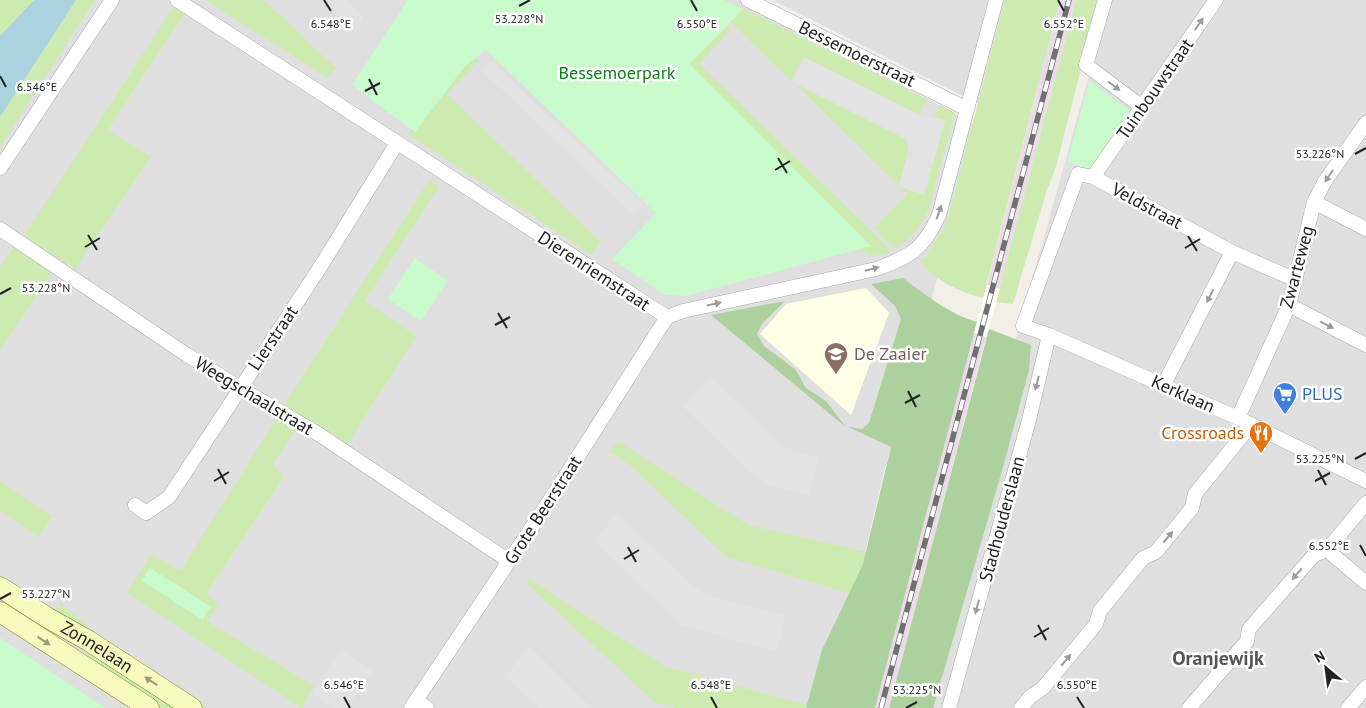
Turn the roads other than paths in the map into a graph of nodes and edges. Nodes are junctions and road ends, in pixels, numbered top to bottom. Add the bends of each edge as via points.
1 (112, 0) edge
2 (177, 0) edge
3 (748, 0) edge
4 (996, 0) edge
5 (1105, 0) edge
6 (1216, 0) edge
7 (1142, 107) junction
8 (967, 109) junction
9 (1366, 123) edge
10 (397, 143) junction
11 (0, 168) edge
12 (1093, 177) junction
13 (1314, 202) junction
14 (0, 229) edge
15 (1366, 229) edge
16 (1232, 252) junction
17 (1296, 280) junction
18 (1289, 305) junction
19 (666, 317) junction
20 (1023, 326) joint
21 (1049, 335) junction
22 (1366, 345) edge
23 (1163, 386) junction
24 (240, 388) junction
25 (1238, 418) junction
26 (1251, 425) junction
27 (1366, 481) edge
28 (1366, 503) edge
29 (135, 505) dead end
30 (1327, 550) junction
31 (510, 561) junction
32 (1366, 583) edge
33 (0, 587) edge
34 (0, 612) edge
35 (1366, 687) edge
36 (950, 705) edge
37 (418, 706) edge
38 (149, 708) edge
39 (192, 708) edge
40 (1021, 708) edge
41 (1189, 708) edge
42 (1348, 708) edge

1 - 11 street
2 - 10 street, Dierenriemstraat
3 - 8 street, Bessemoerstraat
4 - 8 street, Dierenriemstraat
5 -> 7 street via 1086,65
7 -> 6 street, Tuinbouwstraat
7 - 12 street, Tuinbouwstraat
19 -> 8 street, Dierenriemstraat via 876,269 913,253 939,215
9 -> 13 street, Zwarteweg
10 - 19 street, Dierenriemstraat
10 - 24 street, Lierstraat
12 - 16 street, Veldstraat
12 - 20 street, Veldstraat via 1078,174
13 - 15 street
13 - 17 street, Zwarteweg
14 - 24 street, Weegschaalstraat
16 - 17 street, Veldstraat
16 -> 23 street
17 - 18 street, Zwarteweg
18 -> 22 street
18 - 25 street, Zwarteweg
19 - 31 street, Grote Beerstraat
20 - 21 street, Kerklaan
21 - 23 street, Kerklaan
21 -> 36 street, Stadhouderslaan via 1029,420
23 - 25 street, Kerklaan
24 - 29 street, Lierstraat via 169,497 146,513
24 - 31 street, Weegschaalstraat via 320,436
25 - 26 street, Kerklaan
26 - 27 street, Kerklaan
40 -> 26 street via 1043,688 1096,624 1100,611 1143,558 1156,552 1192,508 1195,494
28 - 30 street
30 - 32 street
30 -> 41 street via 1314,555 1281,592 1249,629 1247,641
31 - 37 street, Grote Beerstraat
39 -> 33 street, Zonnelaan
34 -> 38 street, Zonnelaan
35 - 42 street

